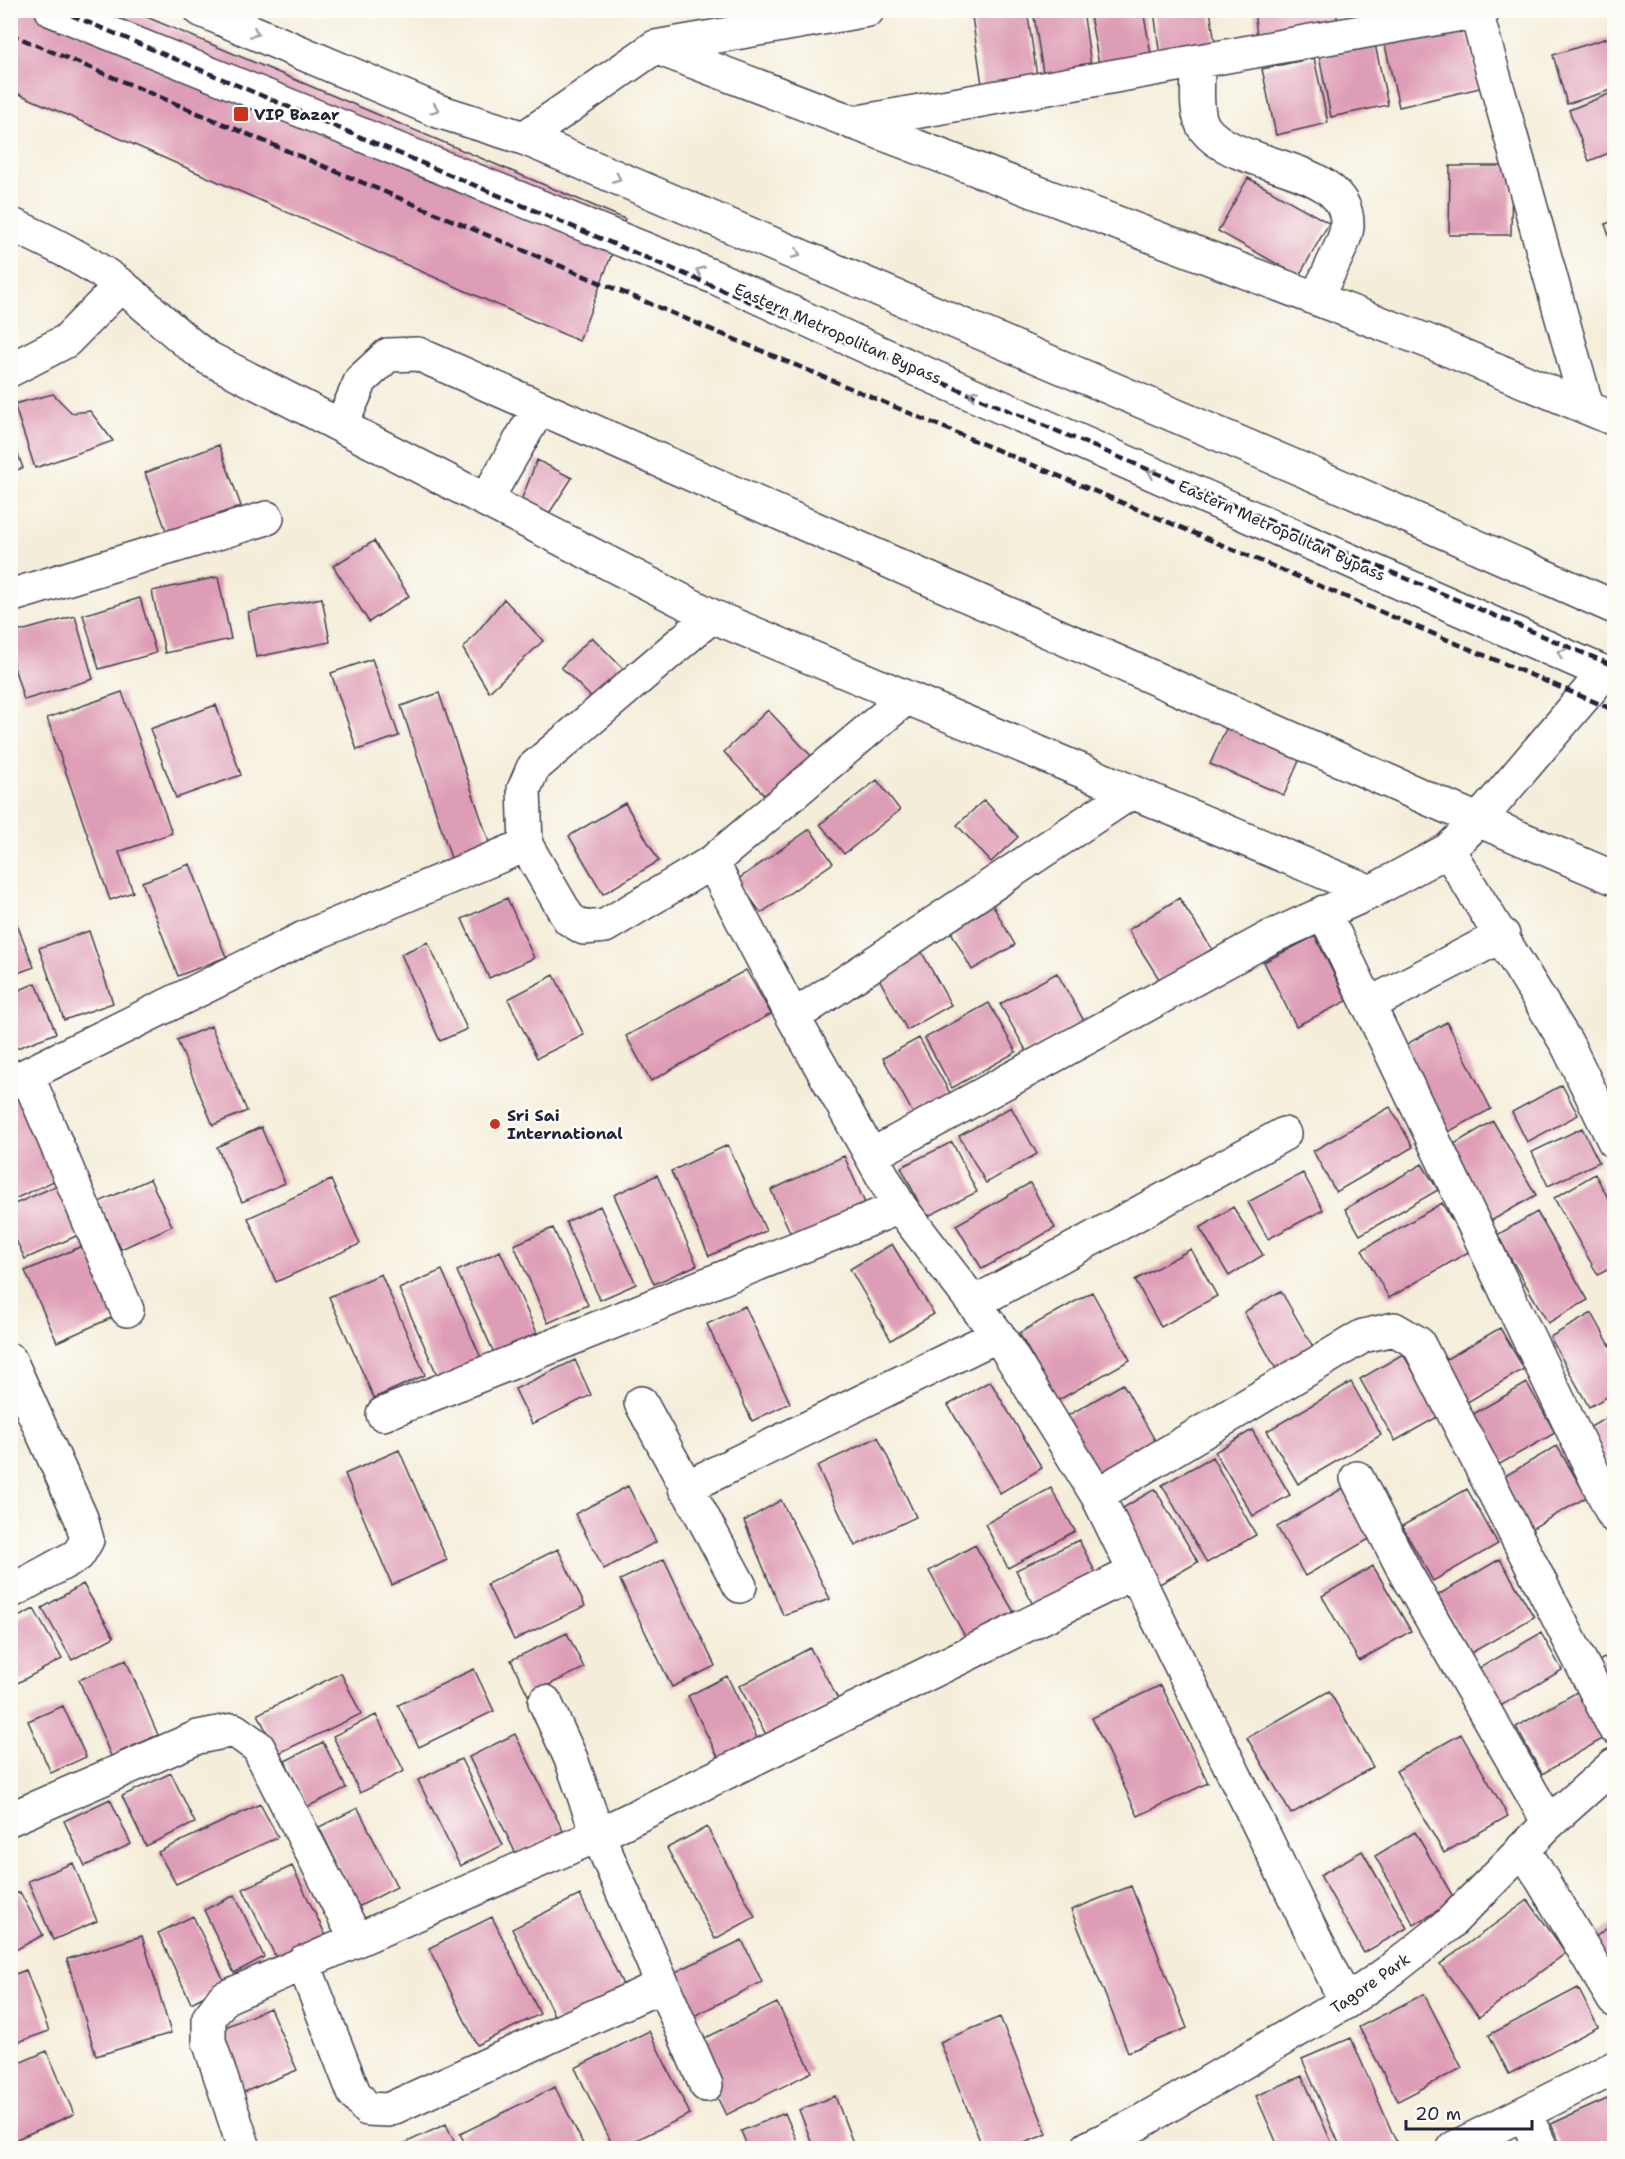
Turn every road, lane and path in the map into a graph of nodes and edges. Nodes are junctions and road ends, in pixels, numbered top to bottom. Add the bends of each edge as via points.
1 (52, 10) edge
2 (201, 10) edge
3 (868, 10) edge
4 (1480, 11) edge
5 (655, 47) junction
6 (1198, 61) junction
7 (853, 123) junction
8 (524, 138) junction
9 (10, 224) edge
10 (122, 285) junction
11 (1316, 299) junction
12 (10, 370) edge
13 (539, 408) junction
14 (1601, 413) edge
15 (341, 426) junction
16 (486, 500) junction
17 (267, 518) dead end
18 (10, 596) edge
19 (1614, 607) edge
20 (712, 616) junction
21 (1610, 674) edge
22 (906, 698) junction
23 (1130, 793) junction
24 (1479, 820) junction
25 (525, 845) junction
26 (1448, 850) junction
27 (712, 862) junction
28 (1614, 878) edge
29 (1371, 892) junction
30 (1324, 912) junction
31 (1503, 935) junction
32 (1368, 1005) junction
33 (793, 1017) junction
34 (19, 1079) edge
35 (1284, 1134) dead end
36 (1614, 1141) edge
37 (872, 1155) junction
38 (900, 1207) junction
39 (974, 1303) junction
40 (127, 1310) dead end
41 (998, 1335) junction
42 (10, 1360) edge
43 (641, 1403) dead end
44 (383, 1414) dead end
45 (1358, 1478) dead end
46 (686, 1488) junction
47 (1097, 1495) junction
48 (1614, 1516) edge
49 (1133, 1573) junction
50 (740, 1586) dead end
51 (10, 1592) edge
52 (545, 1702) dead end
53 (1614, 1727) edge
54 (1614, 1765) edge
55 (10, 1819) edge
56 (1549, 1823) junction
57 (598, 1835) junction
58 (1523, 1848) junction
59 (356, 1939) junction
60 (303, 1962) junction
61 (663, 1985) junction
62 (1614, 2000) edge
63 (1346, 2002) junction
64 (1614, 2067) edge
65 (706, 2085) dead end
66 (1525, 2113) junction
67 (244, 2148) edge
68 (1088, 2148) edge
69 (1454, 2148) edge
70 (1541, 2148) edge

21 -> 1 street, Eastern Metropolitan Bypass via 714,277
2 -> 8 street via 438,111
3 - 5 street
4 - 6 street
4 - 14 street
5 - 7 street
5 - 8 street
6 - 7 street
6 - 11 street via 1199,109 1204,128 1221,144 1329,187 1344,206 1347,228
7 - 11 street
8 -> 19 street
9 - 10 street via 60,246
10 - 12 street via 66,340
10 - 15 street via 208,358
11 - 14 street
13 - 15 street via 418,354 388,355 361,380
13 - 16 street
13 - 24 street
15 - 16 street
16 - 20 street
17 - 18 street
20 - 22 street
20 - 25 street via 532,768 524,789
21 - 24 street
22 - 23 street
22 - 27 street
23 - 29 street
23 - 33 street
24 - 26 street
24 - 28 street
25 - 27 street via 569,919 584,928 605,926
25 - 34 street via 303,938
26 - 29 street
26 - 31 street
27 - 33 street
29 - 30 street
30 - 32 street
30 - 37 street via 1269,938
31 - 32 street
31 - 36 street via 1567,1044
32 - 48 street
33 - 37 street
34 - 40 street
35 - 39 street
37 - 38 street
38 - 39 street
38 - 44 street
39 - 41 street
41 - 46 street
41 - 47 street
42 - 51 street via 81,1518 87,1540 78,1555
43 - 46 street
45 - 56 street via 1407,1576
46 - 50 street
47 - 49 street
47 - 53 street via 1363,1336 1394,1329 1418,1343
49 - 57 street
49 - 63 street
52 - 57 street via 571,1759
54 - 56 street, Tagore Park
55 - 59 street via 198,1737 234,1730 258,1748
56 - 58 street, Tagore Park
57 - 59 street
57 - 61 street
58 - 62 street
58 - 63 street, Tagore Park via 1447,1926
59 - 60 street
60 - 61 street via 354,2093 367,2109 388,2110
60 - 67 street via 224,1998 209,2018 209,2041
61 - 65 street
63 - 68 street, Tagore Park via 1137,2124
64 - 66 street
66 - 69 street
66 - 70 street

